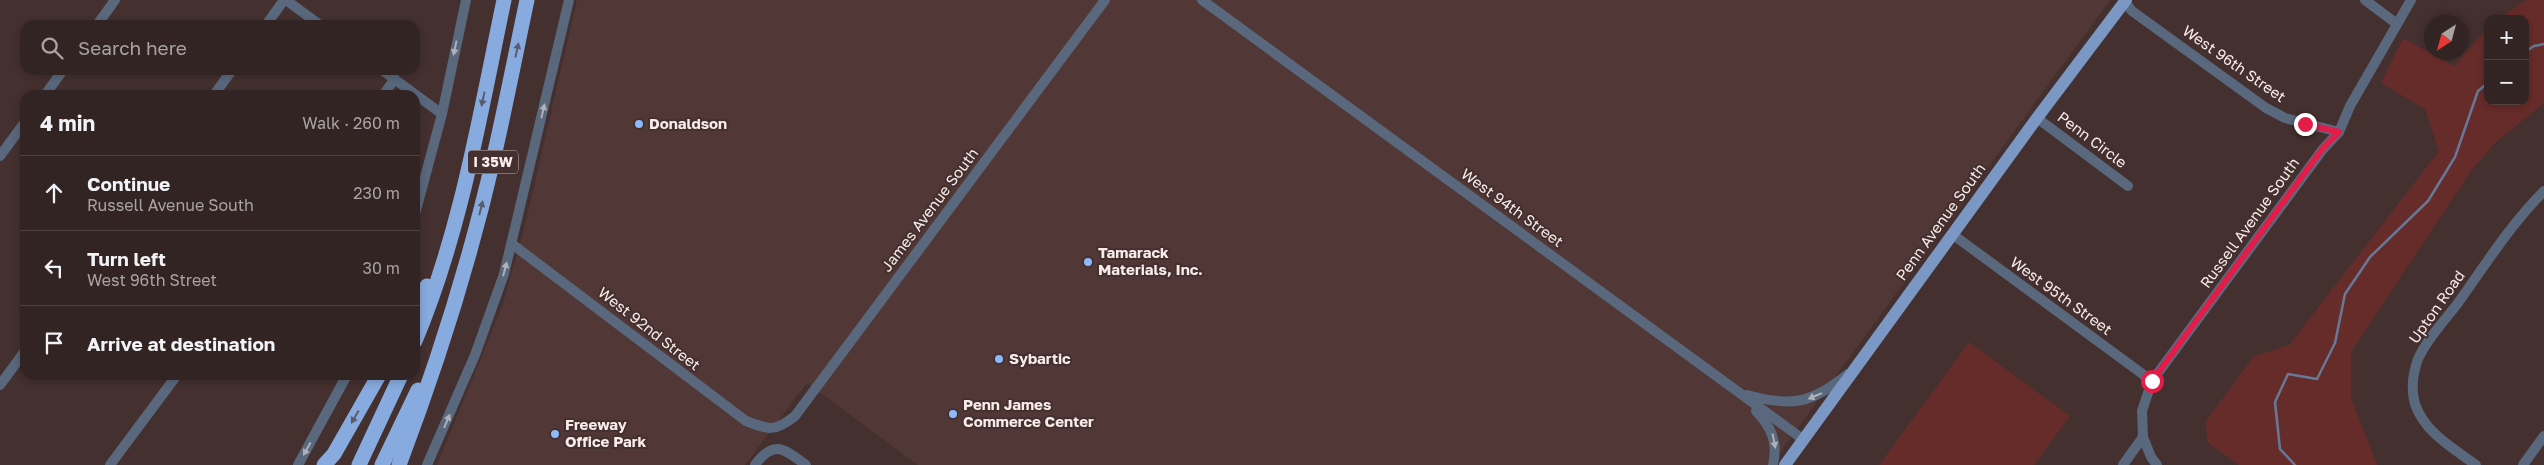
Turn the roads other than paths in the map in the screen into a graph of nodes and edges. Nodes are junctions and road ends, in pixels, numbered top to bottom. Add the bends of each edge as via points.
1 (115, 0) edge
2 (285, 0) edge
3 (466, 0) edge
4 (504, 0) edge
5 (527, 0) edge
6 (569, 0) edge
7 (1105, 0) edge
8 (1202, 0) edge
9 (2365, 0) edge
10 (2411, 0) edge
11 (2125, 1) edge
12 (100, 20) edge
13 (270, 20) edge
14 (313, 20) edge
15 (2397, 24) junction
16 (60, 75) edge
17 (228, 75) edge
18 (388, 75) edge
19 (395, 80) junction
20 (49, 90) edge
21 (218, 90) edge
22 (387, 90) edge
23 (409, 90) edge
24 (420, 98) edge
25 (442, 114) junction
26 (2037, 118) junction
27 (20, 129) edge
28 (2339, 132) junction
29 (0, 156) edge
30 (2128, 186) dead end
31 (2544, 191) edge
32 (420, 195) edge
33 (1952, 234) junction
34 (512, 244) junction
35 (447, 247) junction
36 (420, 298) edge
37 (447, 322) junction
38 (420, 325) edge
39 (20, 358) edge
40 (1854, 368) junction
41 (173, 380) edge
42 (344, 380) edge
43 (376, 380) edge
44 (398, 380) edge
45 (2152, 381) junction
46 (0, 385) edge
47 (1740, 394) junction
48 (773, 430) joint
49 (2544, 436) edge
50 (2143, 437) junction
51 (1804, 440) junction
52 (110, 465) edge
53 (298, 465) edge
54 (324, 465) edge
55 (359, 465) edge
56 (382, 465) edge
57 (399, 465) edge
58 (427, 465) edge
59 (755, 465) edge
60 (806, 465) edge
61 (1773, 465) edge
62 (1785, 465) edge
63 (2122, 465) edge
64 (2157, 465) edge
65 (2476, 465) edge
66 (2524, 465) edge

1 - 12 street
2 - 13 street
2 - 14 street
3 -> 25 street
4 -> 35 highway, I 35W via 464,187
37 -> 5 highway, I 35W via 474,236 494,156
34 -> 6 street
7 - 48 street, James Avenue South via 795,416
8 - 47 street, West 94th Street
9 - 15 street
10 - 15 street, Russell Avenue South
11 - 26 main road, Penn Avenue South
11 - 28 street, West 96th Street via 2132,11 2266,108 2285,118
15 - 28 street, Russell Avenue South via 2350,106
16 - 20 street
17 - 21 street
18 - 19 street
19 - 22 street
19 - 23 street
24 - 25 street
25 - 32 street
26 - 30 street, Penn Circle
26 - 33 main road, Penn Avenue South
27 - 29 street
28 - 45 street, Russell Avenue South via 2323,148
31 - 65 street, Upton Road via 2517,221 2426,346 2414,373 2415,403 2421,417 2441,439
33 - 40 main road, Penn Avenue South
33 - 45 street, West 95th Street
34 - 48 street, West 92nd Street via 746,421
58 -> 34 street via 475,355
35 - 36 highway
35 - 38 highway, I 35W
37 - 56 highway, I 35W
37 - 57 highway
39 - 46 street
40 -> 47 street via 1819,395 1794,403
40 - 51 main road, Penn Avenue South
41 - 52 street
42 -> 53 street
43 -> 54 highway via 334,454
44 - 55 highway
45 - 50 street, Russell Avenue South via 2142,410
47 - 51 street, West 94th Street
47 -> 61 street via 1767,422 1773,434 1776,443
49 - 66 street
50 - 63 street
50 - 64 street
51 - 62 main road, Penn Avenue South
59 - 60 street via 764,454 776,448 784,449

